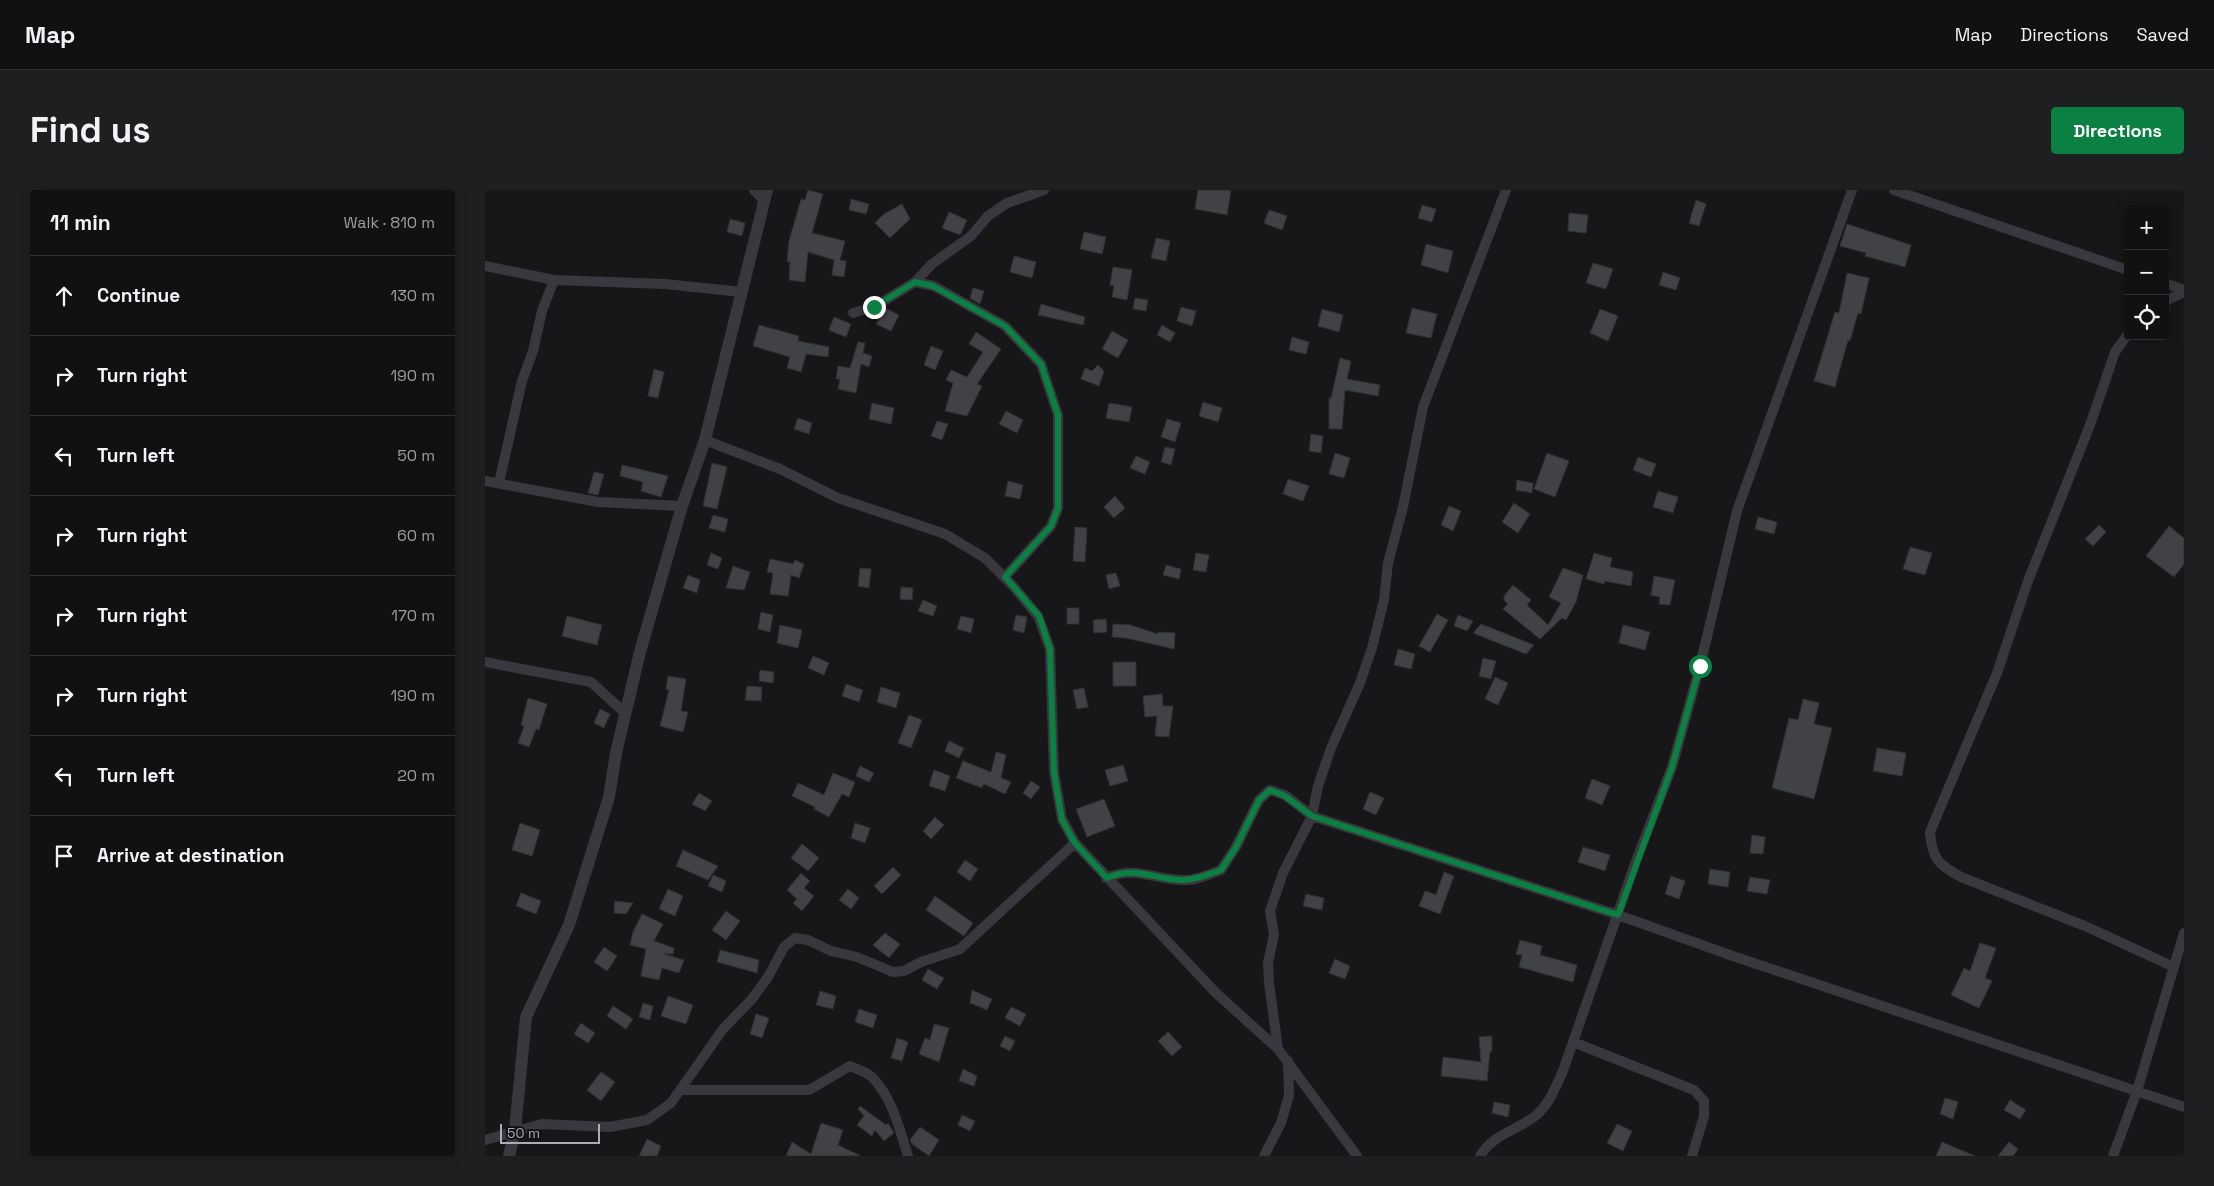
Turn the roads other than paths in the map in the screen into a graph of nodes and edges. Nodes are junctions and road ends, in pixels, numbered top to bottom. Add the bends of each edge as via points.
1 (754, 190) edge
2 (1044, 190) edge
3 (1506, 190) edge
4 (1851, 190) edge
5 (1894, 190) edge
6 (765, 195) edge
7 (485, 266) edge
8 (2124, 269) edge
9 (554, 280) junction
10 (915, 282) junction
11 (2169, 285) edge
12 (2184, 291) edge
13 (742, 292) junction
14 (2169, 299) edge
15 (853, 313) dead end
16 (2124, 340) edge
17 (705, 440) junction
18 (485, 481) edge
19 (499, 484) junction
20 (682, 506) junction
21 (1005, 577) junction
22 (485, 662) edge
23 (625, 713) junction
24 (1312, 816) junction
25 (1075, 843) junction
26 (1107, 878) junction
27 (1618, 915) junction
28 (2184, 933) edge
29 (2174, 967) junction
30 (1573, 1042) junction
31 (1278, 1049) junction
32 (1288, 1061) junction
33 (679, 1090) junction
34 (2137, 1091) junction
35 (2184, 1107) edge
36 (515, 1130) junction
37 (485, 1140) edge
38 (509, 1156) edge
39 (908, 1156) edge
40 (1263, 1156) edge
41 (1357, 1156) edge
42 (1480, 1156) edge
43 (1692, 1156) edge
44 (2113, 1156) edge

1 - 6 street
2 - 10 street via 1007,203 988,216 971,236 932,264
3 - 24 street via 1423,407 1372,648 1331,748
4 - 27 street via 1737,511 1672,767
5 - 8 street
6 - 13 street
7 - 9 street
9 - 13 street via 665,284
9 - 19 street via 522,381
10 - 15 street via 874,307
10 - 21 street via 933,286 1005,326 1041,364 1058,415 1058,508 1051,526
11 - 12 street
12 - 14 street
13 - 17 street
16 - 29 street via 2115,352 2090,425 2028,581 1997,673 1930,832 1932,851 1943,868 2085,926
17 - 20 street
17 - 21 street via 838,498 945,534 985,558
18 - 19 street
19 - 20 street via 597,502
20 - 23 street
21 - 25 street via 1039,616 1050,649 1054,772 1062,820
22 - 23 street via 591,682
23 - 36 street via 609,797 569,925 526,1017
24 - 26 street via 1285,796 1270,790 1259,800 1221,870 1185,880 1144,873 1119,873
24 - 27 street
24 - 31 street via 1283,873 1270,911 1274,934 1269,983
25 - 26 street
25 - 33 street via 960,949 905,971 893,972 857,956 795,938 784,947 752,999 723,1029
26 - 31 street via 1216,993
27 - 30 street
27 - 34 street
28 - 29 street
29 - 34 street
30 - 42 street via 1551,1098 1534,1117 1486,1145
30 - 43 street via 1694,1090 1704,1101 1704,1116
31 - 32 street
32 - 40 street via 1289,1095 1281,1123
32 - 41 street
33 - 36 street via 671,1103 647,1120 610,1127 541,1124
33 - 39 street via 809,1090 850,1066 871,1076 889,1102 901,1128
34 - 35 street
34 - 44 street
36 - 37 street
36 - 38 street

